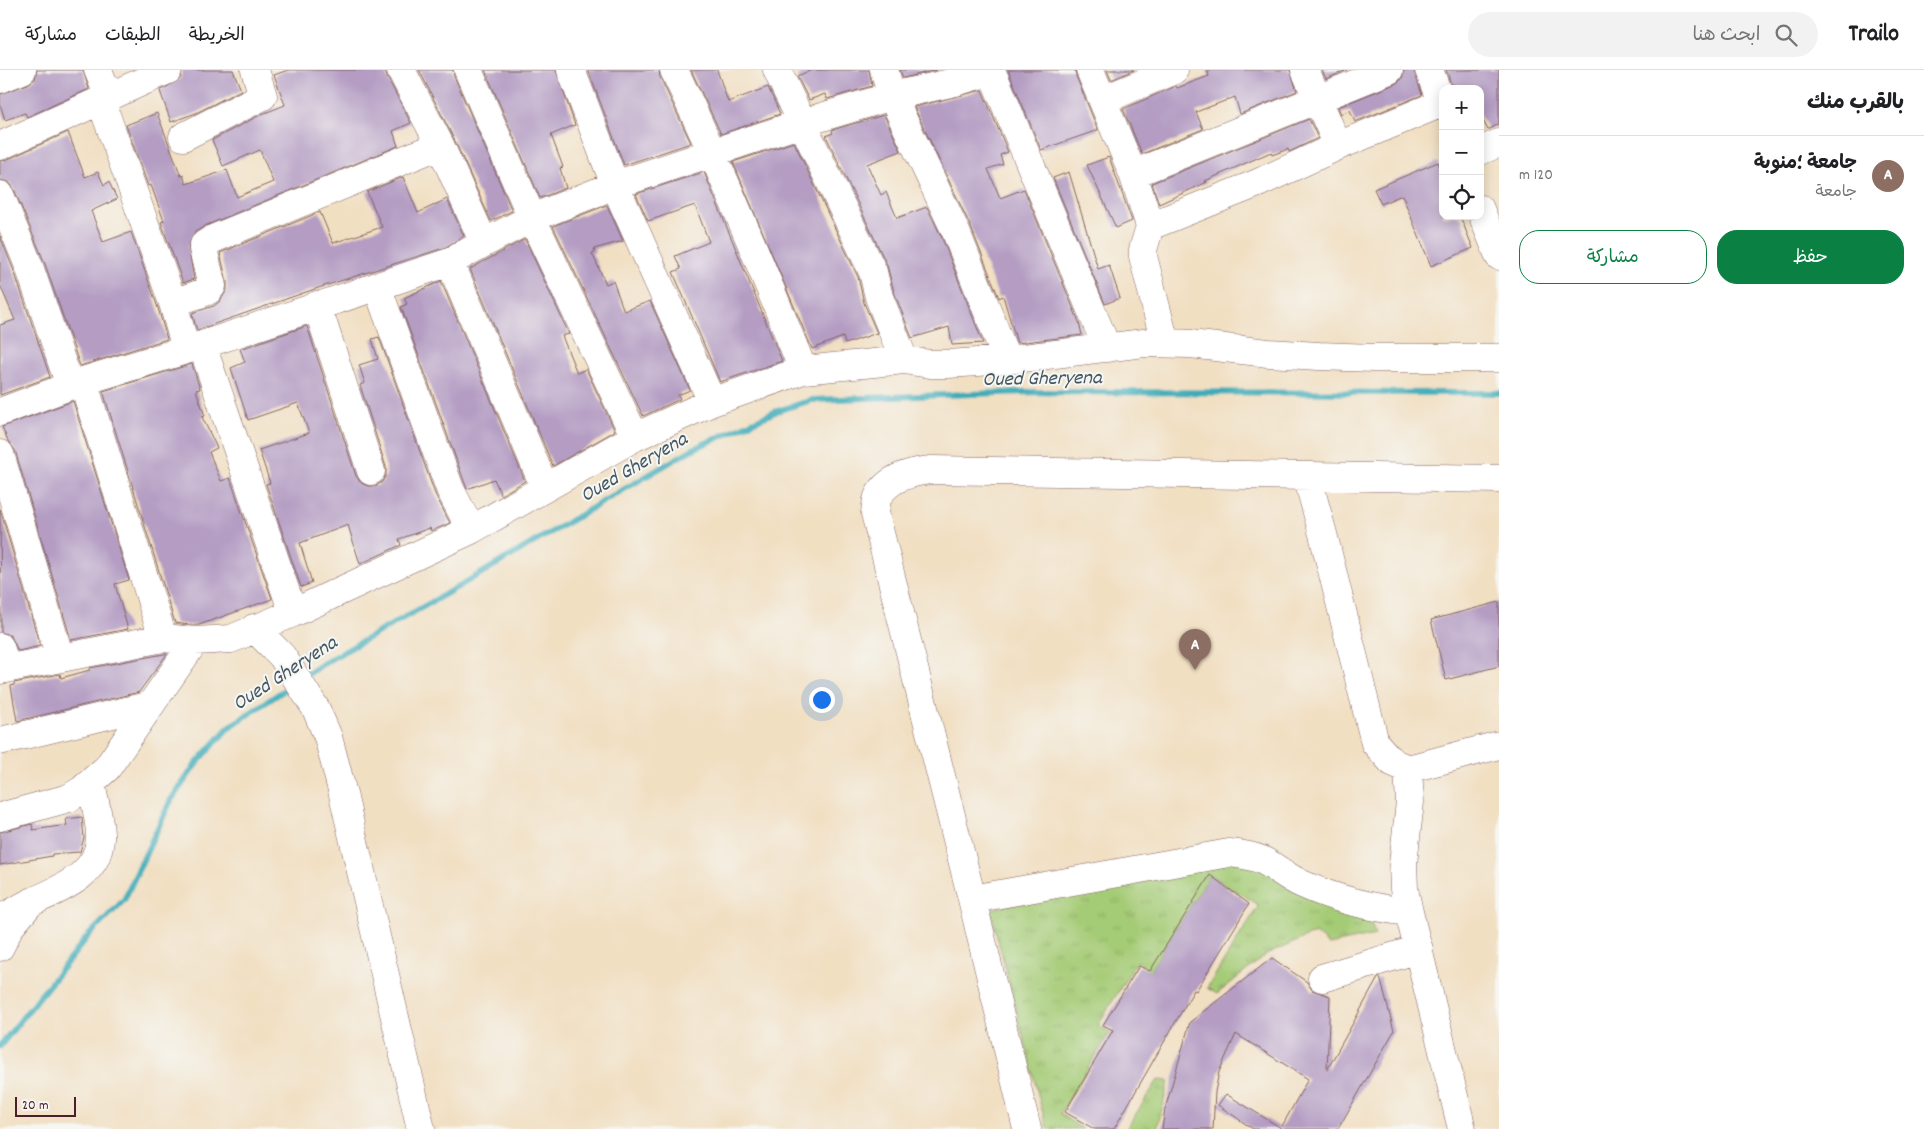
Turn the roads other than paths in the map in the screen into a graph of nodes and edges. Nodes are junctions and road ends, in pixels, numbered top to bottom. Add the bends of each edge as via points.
1 (22, 70) edge
2 (98, 70) edge
3 (168, 70) edge
4 (255, 70) edge
5 (401, 70) edge
6 (468, 70) edge
7 (571, 70) edge
8 (674, 70) edge
9 (777, 70) edge
10 (884, 70) edge
11 (991, 70) edge
12 (1090, 70) edge
13 (1174, 70) edge
14 (1305, 70) edge
15 (1390, 70) edge
16 (1429, 70) edge
17 (0, 79) edge
18 (892, 96) junction
19 (1439, 97) edge
20 (105, 99) junction
21 (1317, 99) junction
22 (1103, 100) junction
23 (1439, 106) edge
24 (802, 123) junction
25 (183, 137) dead end
26 (1499, 143) edge
27 (440, 145) junction
28 (0, 146) edge
29 (1338, 146) junction
30 (1484, 149) edge
31 (713, 152) junction
32 (1133, 174) junction
33 (615, 185) junction
34 (0, 195) edge
35 (532, 218) junction
36 (1484, 219) edge
37 (1150, 226) junction
38 (484, 243) junction
39 (1499, 256) edge
40 (450, 262) junction
41 (377, 286) junction
42 (173, 303) junction
43 (317, 305) junction
44 (1165, 343) junction
45 (194, 347) junction
46 (1107, 348) junction
47 (1499, 358) edge
48 (904, 360) junction
49 (1007, 360) junction
50 (803, 370) junction
51 (76, 384) junction
52 (712, 402) junction
53 (0, 412) edge
54 (636, 437) junction
55 (0, 454) edge
56 (371, 470) dead end
57 (1307, 476) junction
58 (1499, 479) edge
59 (545, 488) junction
60 (471, 530) junction
61 (293, 613) junction
62 (254, 628) junction
63 (163, 638) junction
64 (195, 641) junction
65 (60, 658) junction
66 (2, 662) edge
67 (151, 705) junction
68 (0, 741) edge
69 (1499, 745) edge
70 (1408, 769) junction
71 (91, 783) junction
72 (0, 817) edge
73 (972, 899) junction
74 (32, 902) junction
75 (1410, 912) junction
76 (0, 918) edge
77 (0, 947) edge
78 (1419, 949) junction
79 (1322, 978) dead end
80 (421, 1129) edge
81 (1027, 1129) edge
82 (1462, 1129) edge

1 - 17 street
2 - 20 street
3 - 20 street
4 - 25 street via 263,96
5 - 27 street
6 - 35 street
7 - 33 street
8 - 31 street
9 - 24 street
10 - 18 street
11 - 18 street
11 - 46 street
12 - 22 street
13 - 22 street
14 - 21 street
15 - 21 street
16 - 19 street
18 - 24 street
18 - 49 street via 956,232
20 - 28 street
20 - 42 street
21 - 29 street
21 - 32 street
22 - 32 street
23 - 29 street
24 - 31 street
24 - 48 street via 872,272
26 - 30 street
27 - 38 street
27 - 42 street via 213,239 203,249 212,286 208,291
29 - 37 street
31 - 33 street
31 - 50 street
32 - 37 street
33 - 35 street
33 - 52 street
34 - 51 street
35 - 38 street
35 - 54 street
36 - 39 street
37 - 44 street via 1143,250
38 - 40 street
40 - 41 street
40 - 59 street
41 - 43 street
41 - 60 street via 450,489
42 - 45 street
43 - 45 street
43 - 56 street
44 - 46 street
44 - 47 street via 1320,356
45 - 51 street
45 - 61 street
46 - 49 street
48 - 49 street via 930,364
48 - 50 street
50 - 52 street
51 - 53 street
51 - 63 street
52 - 54 street
54 - 59 street
55 - 65 street
57 - 58 street
57 - 70 street via 1374,743 1392,762
57 - 73 street via 931,470 910,472 892,482 878,496 876,513
59 - 60 street
60 - 61 street
61 - 62 street
62 - 64 street via 230,639
62 - 80 street via 282,656 316,709 328,737
63 - 64 street
63 - 65 street
64 - 67 street
65 - 66 street
67 - 68 street
67 - 71 street via 107,768
69 - 70 street
70 - 75 street via 1410,802 1402,864
71 - 72 street via 69,798
71 - 74 street via 100,839 96,858 65,888
73 - 75 street via 1229,853 1262,860 1302,884 1328,893 1371,906
73 - 81 street
74 - 76 street
74 - 77 street via 10,927
75 - 78 street
78 - 79 street
78 - 82 street

